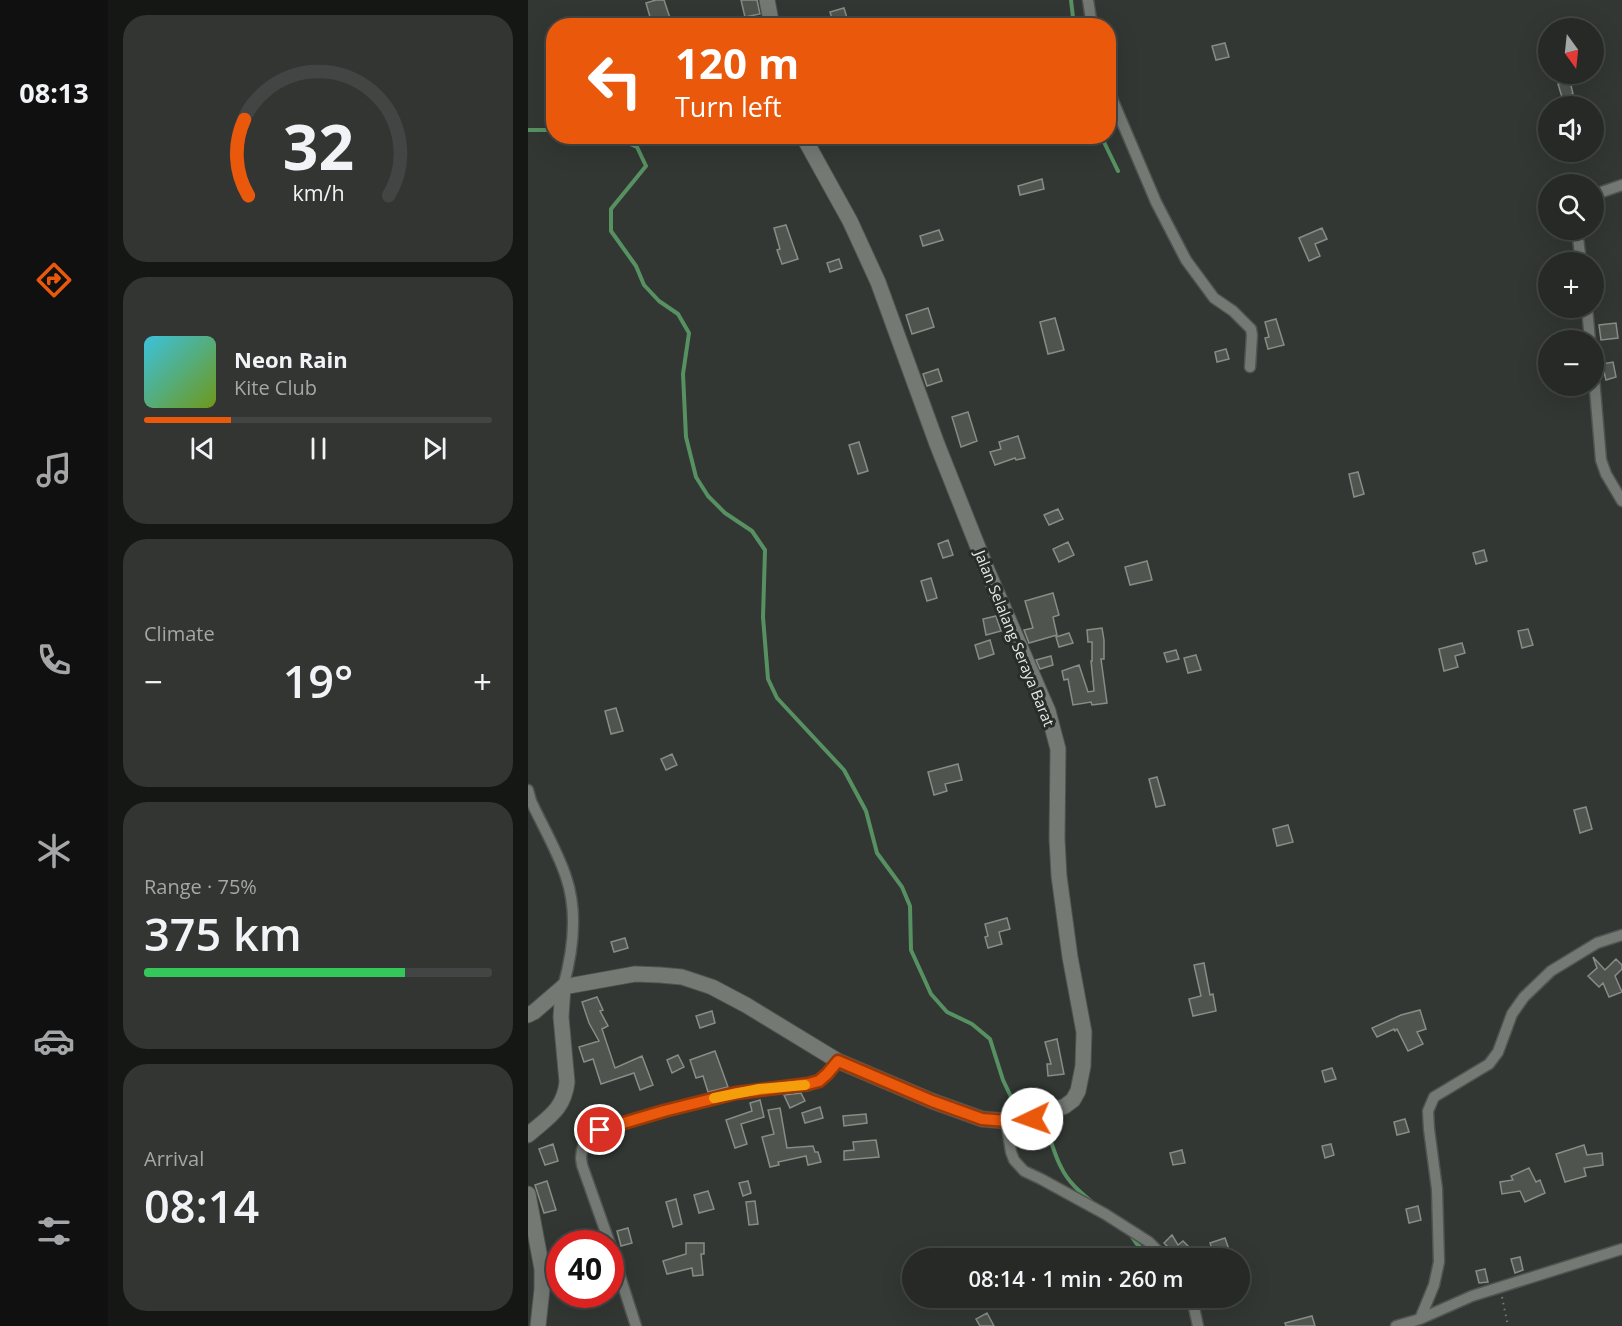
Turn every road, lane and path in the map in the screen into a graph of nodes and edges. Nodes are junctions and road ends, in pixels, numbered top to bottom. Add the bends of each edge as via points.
1 (767, 0) edge
2 (1088, 0) edge
3 (770, 18) edge
4 (1091, 18) edge
5 (1116, 108) edge
6 (807, 144) edge
7 (1622, 184) edge
8 (1604, 191) edge
9 (1250, 367) dead end
10 (1595, 396) edge
11 (1622, 501) edge
12 (528, 790) edge
13 (1622, 935) edge
14 (563, 987) junction
15 (528, 1015) edge
16 (838, 1061) junction
17 (1006, 1121) junction
18 (528, 1135) edge
19 (528, 1194) edge
20 (605, 1230) edge
21 (1155, 1248) edge
22 (1622, 1249) edge
23 (624, 1288) edge
24 (1494, 1289) junction
25 (1194, 1308) edge
26 (1420, 1319) junction
27 (538, 1326) edge
28 (636, 1326) edge
29 (1198, 1326) edge
30 (1396, 1326) edge
31 (1508, 1326) edge

1 - 3 street
2 - 4 street
5 - 9 street via 1156,202 1186,260 1214,298 1251,329
6 - 17 street, Jalan Selalang Seraya Barat via 878,282 937,444 1048,711 1058,748 1059,876 1084,1032 1083,1066 1078,1091 1065,1106 1032,1119
7 - 8 street
10 - 11 street via 1601,460
12 - 14 street via 566,877 573,907
13 - 26 street via 1597,943 1551,970 1512,1014 1498,1052 1489,1064 1434,1097 1430,1104 1439,1262
14 - 15 street
14 - 16 street, Jalan Selalang Seraya Barat via 635,974 682,977 726,993
14 - 18 street via 566,1093 557,1109
16 - 17 street, Jalan Selalang Seraya Barat via 982,1119
16 - 20 street via 819,1081 714,1098 590,1136 582,1150 582,1165
17 - 21 street via 1011,1152 1023,1171 1105,1214
19 - 27 street via 542,1269
22 - 24 street
23 - 28 street
24 - 26 street
24 - 31 path via 1503,1299
25 - 29 street
26 - 30 street

